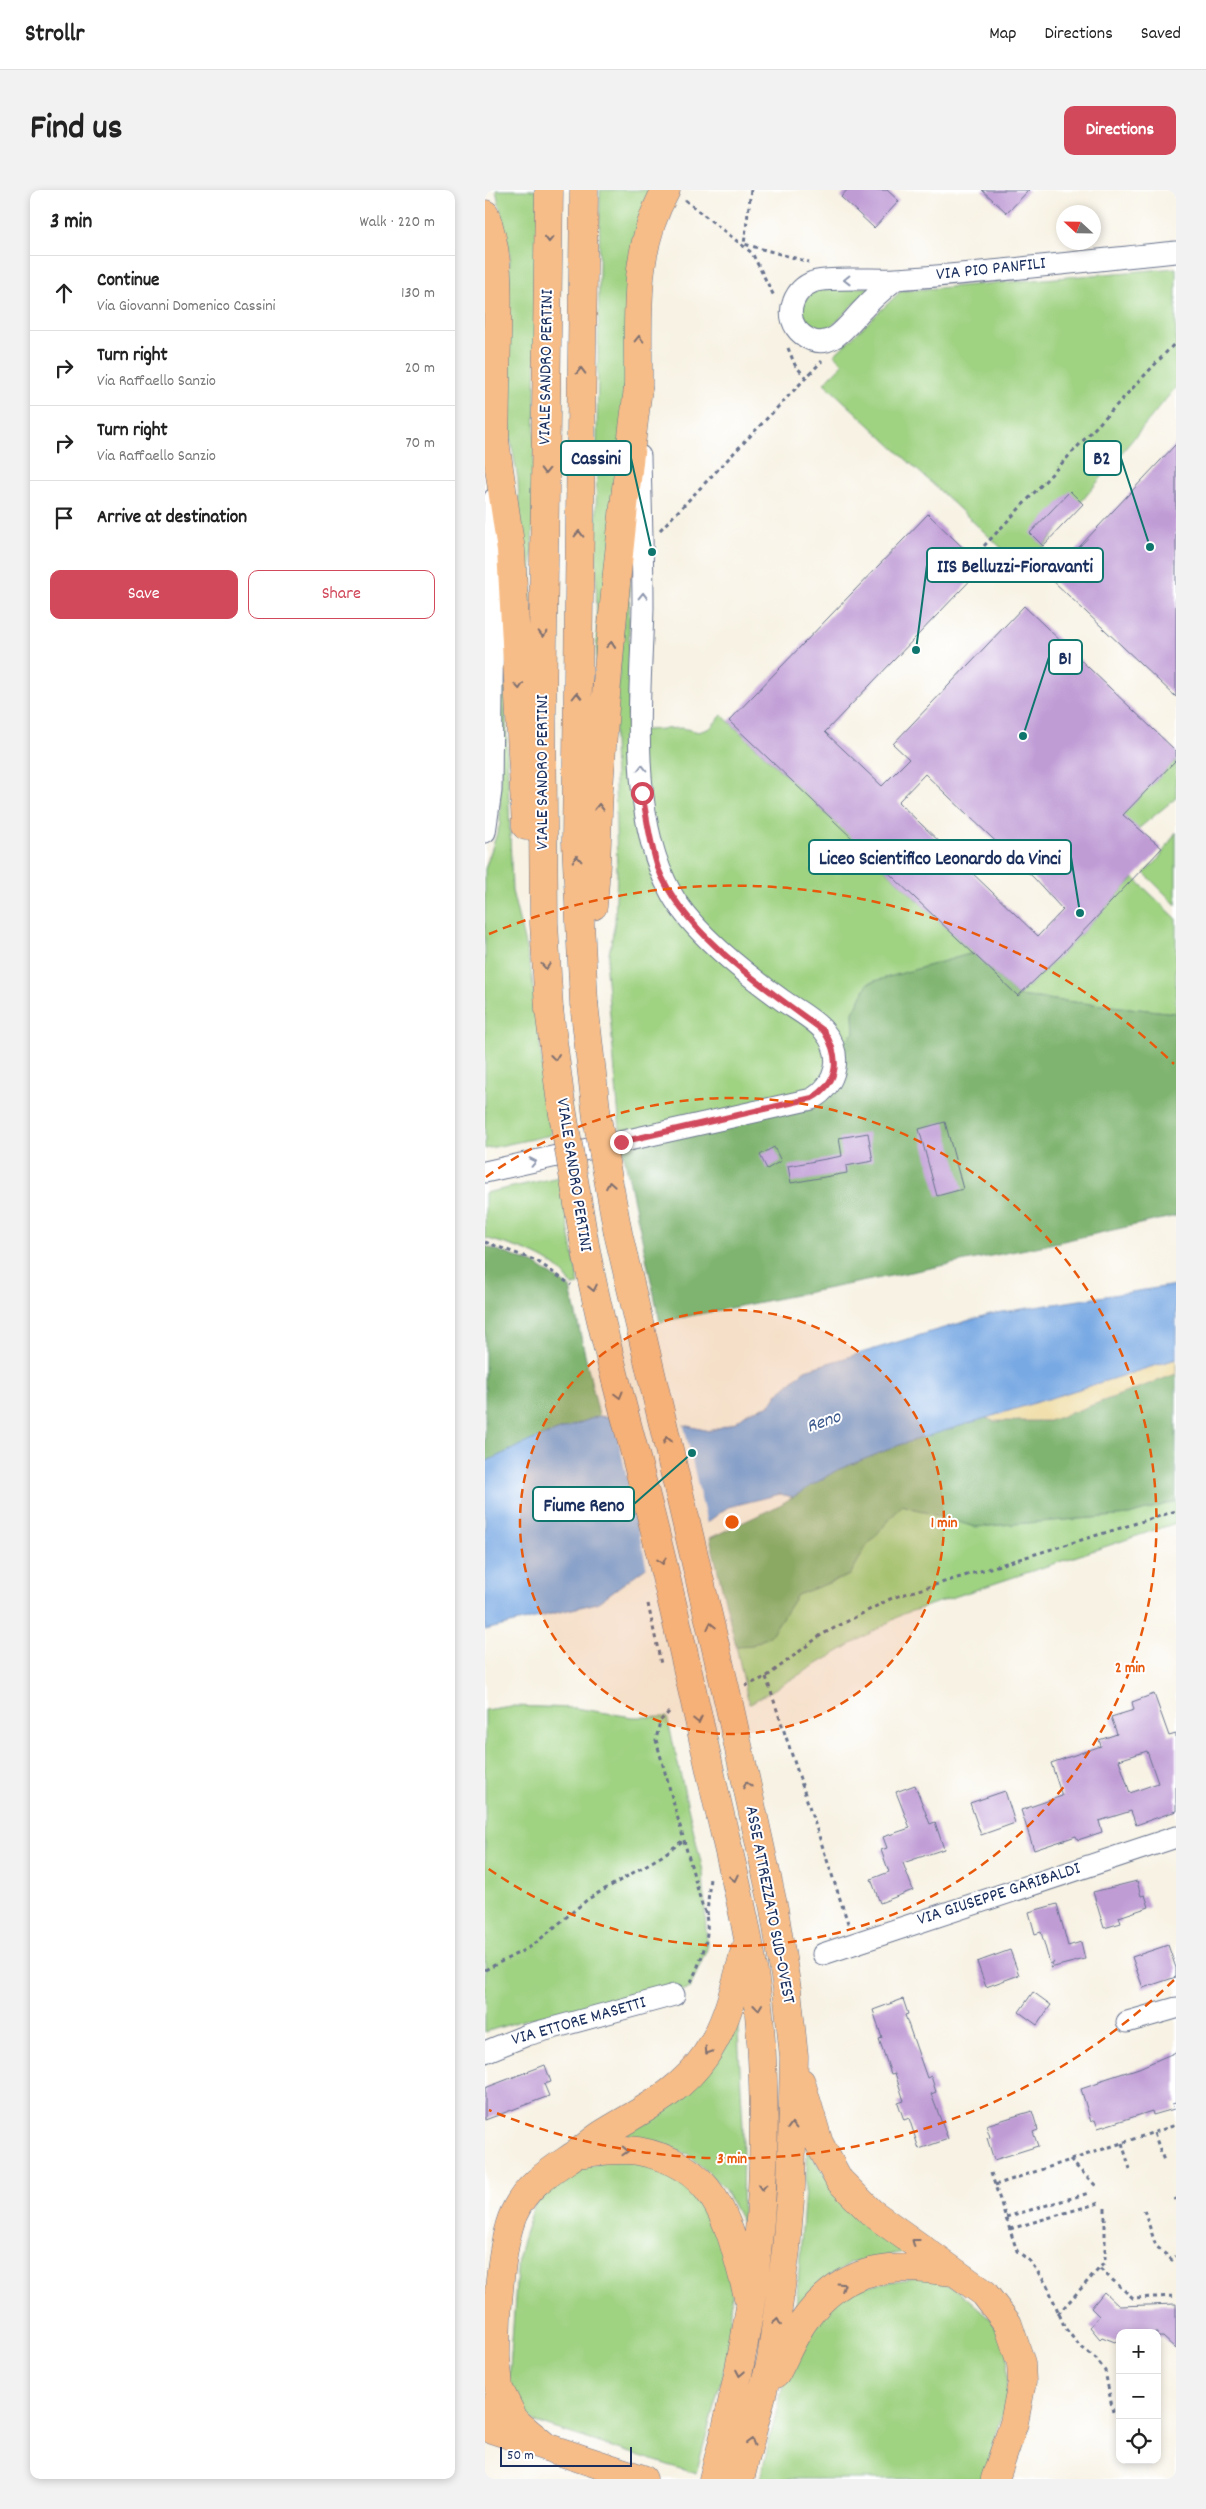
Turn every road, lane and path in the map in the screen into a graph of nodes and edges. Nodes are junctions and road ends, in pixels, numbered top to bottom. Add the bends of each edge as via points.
1 (549, 190) edge
2 (584, 190) edge
3 (751, 190) edge
4 (675, 191) edge
5 (485, 214) edge
6 (744, 244) junction
7 (1176, 252) edge
8 (811, 263) dead end
9 (896, 279) junction
10 (775, 298) dead end
11 (1176, 342) edge
12 (824, 360) dead end
13 (638, 388) junction
14 (495, 441) junction
15 (985, 546) dead end
16 (642, 548) junction
17 (485, 832) edge
18 (544, 923) junction
19 (584, 990) junction
20 (485, 1172) edge
21 (485, 1242) edge
22 (572, 1286) dead end
23 (642, 1338) joint
24 (606, 1348) joint
25 (1176, 1511) edge
26 (766, 1677) junction
27 (745, 1686) dead end
28 (669, 1712) dead end
29 (1176, 1837) edge
30 (685, 1839) junction
31 (748, 1941) junction
32 (855, 1943) junction
33 (823, 1954) dead end
34 (485, 1970) edge
35 (674, 1995) joint
36 (1176, 2008) edge
37 (1127, 2022) dead end
38 (485, 2052) edge
39 (794, 2057) junction
40 (1176, 2125) edge
41 (1154, 2133) junction
42 (1122, 2143) junction
43 (576, 2154) junction
44 (1070, 2160) junction
45 (1164, 2161) dead end
46 (1130, 2169) dead end
47 (991, 2173) dead end
48 (995, 2185) dead end
49 (1098, 2188) dead end
50 (1089, 2193) dead end
51 (1099, 2203) dead end
52 (1105, 2204) dead end
53 (1144, 2210) dead end
54 (1006, 2217) junction
55 (1009, 2229) junction
56 (1176, 2256) edge
57 (1172, 2260) junction
58 (1176, 2263) edge
59 (1100, 2268) junction
60 (953, 2272) junction
61 (1176, 2296) edge
62 (751, 2307) junction
63 (1058, 2314) junction
64 (492, 2381) edge
65 (761, 2404) junction
66 (1113, 2412) dead end
67 (485, 2419) edge
68 (485, 2427) edge
69 (545, 2446) junction
70 (633, 2475) edge
71 (713, 2479) edge
72 (740, 2479) edge
73 (995, 2479) edge

1 -> 18 main road, VIALE SANDRO PERTINI
19 -> 2 main road, VIALE SANDRO PERTINI via 576,842
3 - 6 path
4 - 6 path
13 -> 4 main road via 642,253 651,220
5 - 14 main road via 491,229 498,286
6 - 8 path
6 - 10 path
7 - 9 street, VIA PIO PANFILI
9 -> 9 street, VIA PIO PANFILI via 814,281 800,290 793,303 791,318 805,337 818,343 831,340
11 - 15 path
12 - 16 path
13 - 16 street
19 -> 13 main road via 597,863 599,790 618,568
14 - 17 street via 491,791
14 -> 18 main road via 511,550 528,855
20 -> 16 street via 812,1098 829,1086 835,1073 833,1051 824,1031 765,988 697,928 683,914 658,867 642,793
18 -> 24 main road, VIALE SANDRO PERTINI, bridge via 549,1009 560,1096
23 -> 19 main road, VIALE SANDRO PERTINI, bridge via 597,1118
21 - 22 path via 537,1261
39 -> 23 main road, ASSE ATTREZZATO SUD-OVEST via 774,1909 683,1504
24 -> 31 main road, ASSE ATTREZZATO SUD-OVEST via 651,1514
25 - 26 path via 892,1598 821,1635
26 - 27 path
26 - 32 path
28 - 30 path via 660,1721 656,1740
29 - 32 street, VIA GIUSEPPE GARIBALDI
30 - 34 path via 588,1899 532,1946
30 - 35 path via 701,1905 707,1915 704,1948 698,1967 689,1984
31 -> 43 main road via 723,2022 705,2057 671,2092
31 -> 62 main road, ASSE ATTREZZATO SUD-OVEST via 759,2010 763,2126 761,2211
32 - 33 street, VIA GIUSEPPE GARIBALDI
35 - 38 street, VIA ETTORE MASETTI via 527,2035
36 - 37 street
60 -> 39 main road via 871,2212 839,2180 819,2143
65 -> 39 main road, ASSE ATTREZZATO SUD-OVEST via 771,2360 786,2250
40 - 41 path
41 - 42 path
41 - 45 path
42 - 44 path
42 - 46 path
43 -> 62 main road via 637,2151 690,2173 717,2201 728,2222
43 - 64 main road via 539,2179 525,2193 514,2212 504,2255
44 - 48 path
44 - 49 path
47 - 54 path
50 - 54 path
51 - 55 path
52 - 59 path via 1105,2262
53 - 57 path via 1156,2246
54 - 55 path
55 - 63 path via 1017,2251 1030,2261 1047,2285
56 - 57 path
57 - 58 path
59 - 61 path via 1133,2298
59 - 63 path
65 -> 60 main road via 805,2318 829,2294 855,2277 891,2267
60 - 73 main road via 983,2293 1000,2311 1008,2324 1021,2363 1020,2402
62 -> 71 main road, ASSE ATTREZZATO SUD-OVEST via 739,2375
63 - 66 path via 1078,2344 1105,2371
64 - 67 main road via 495,2407
64 - 69 main road via 515,2421
72 -> 65 main road, ASSE ATTREZZATO SUD-OVEST
68 - 69 main road
69 - 70 main road

